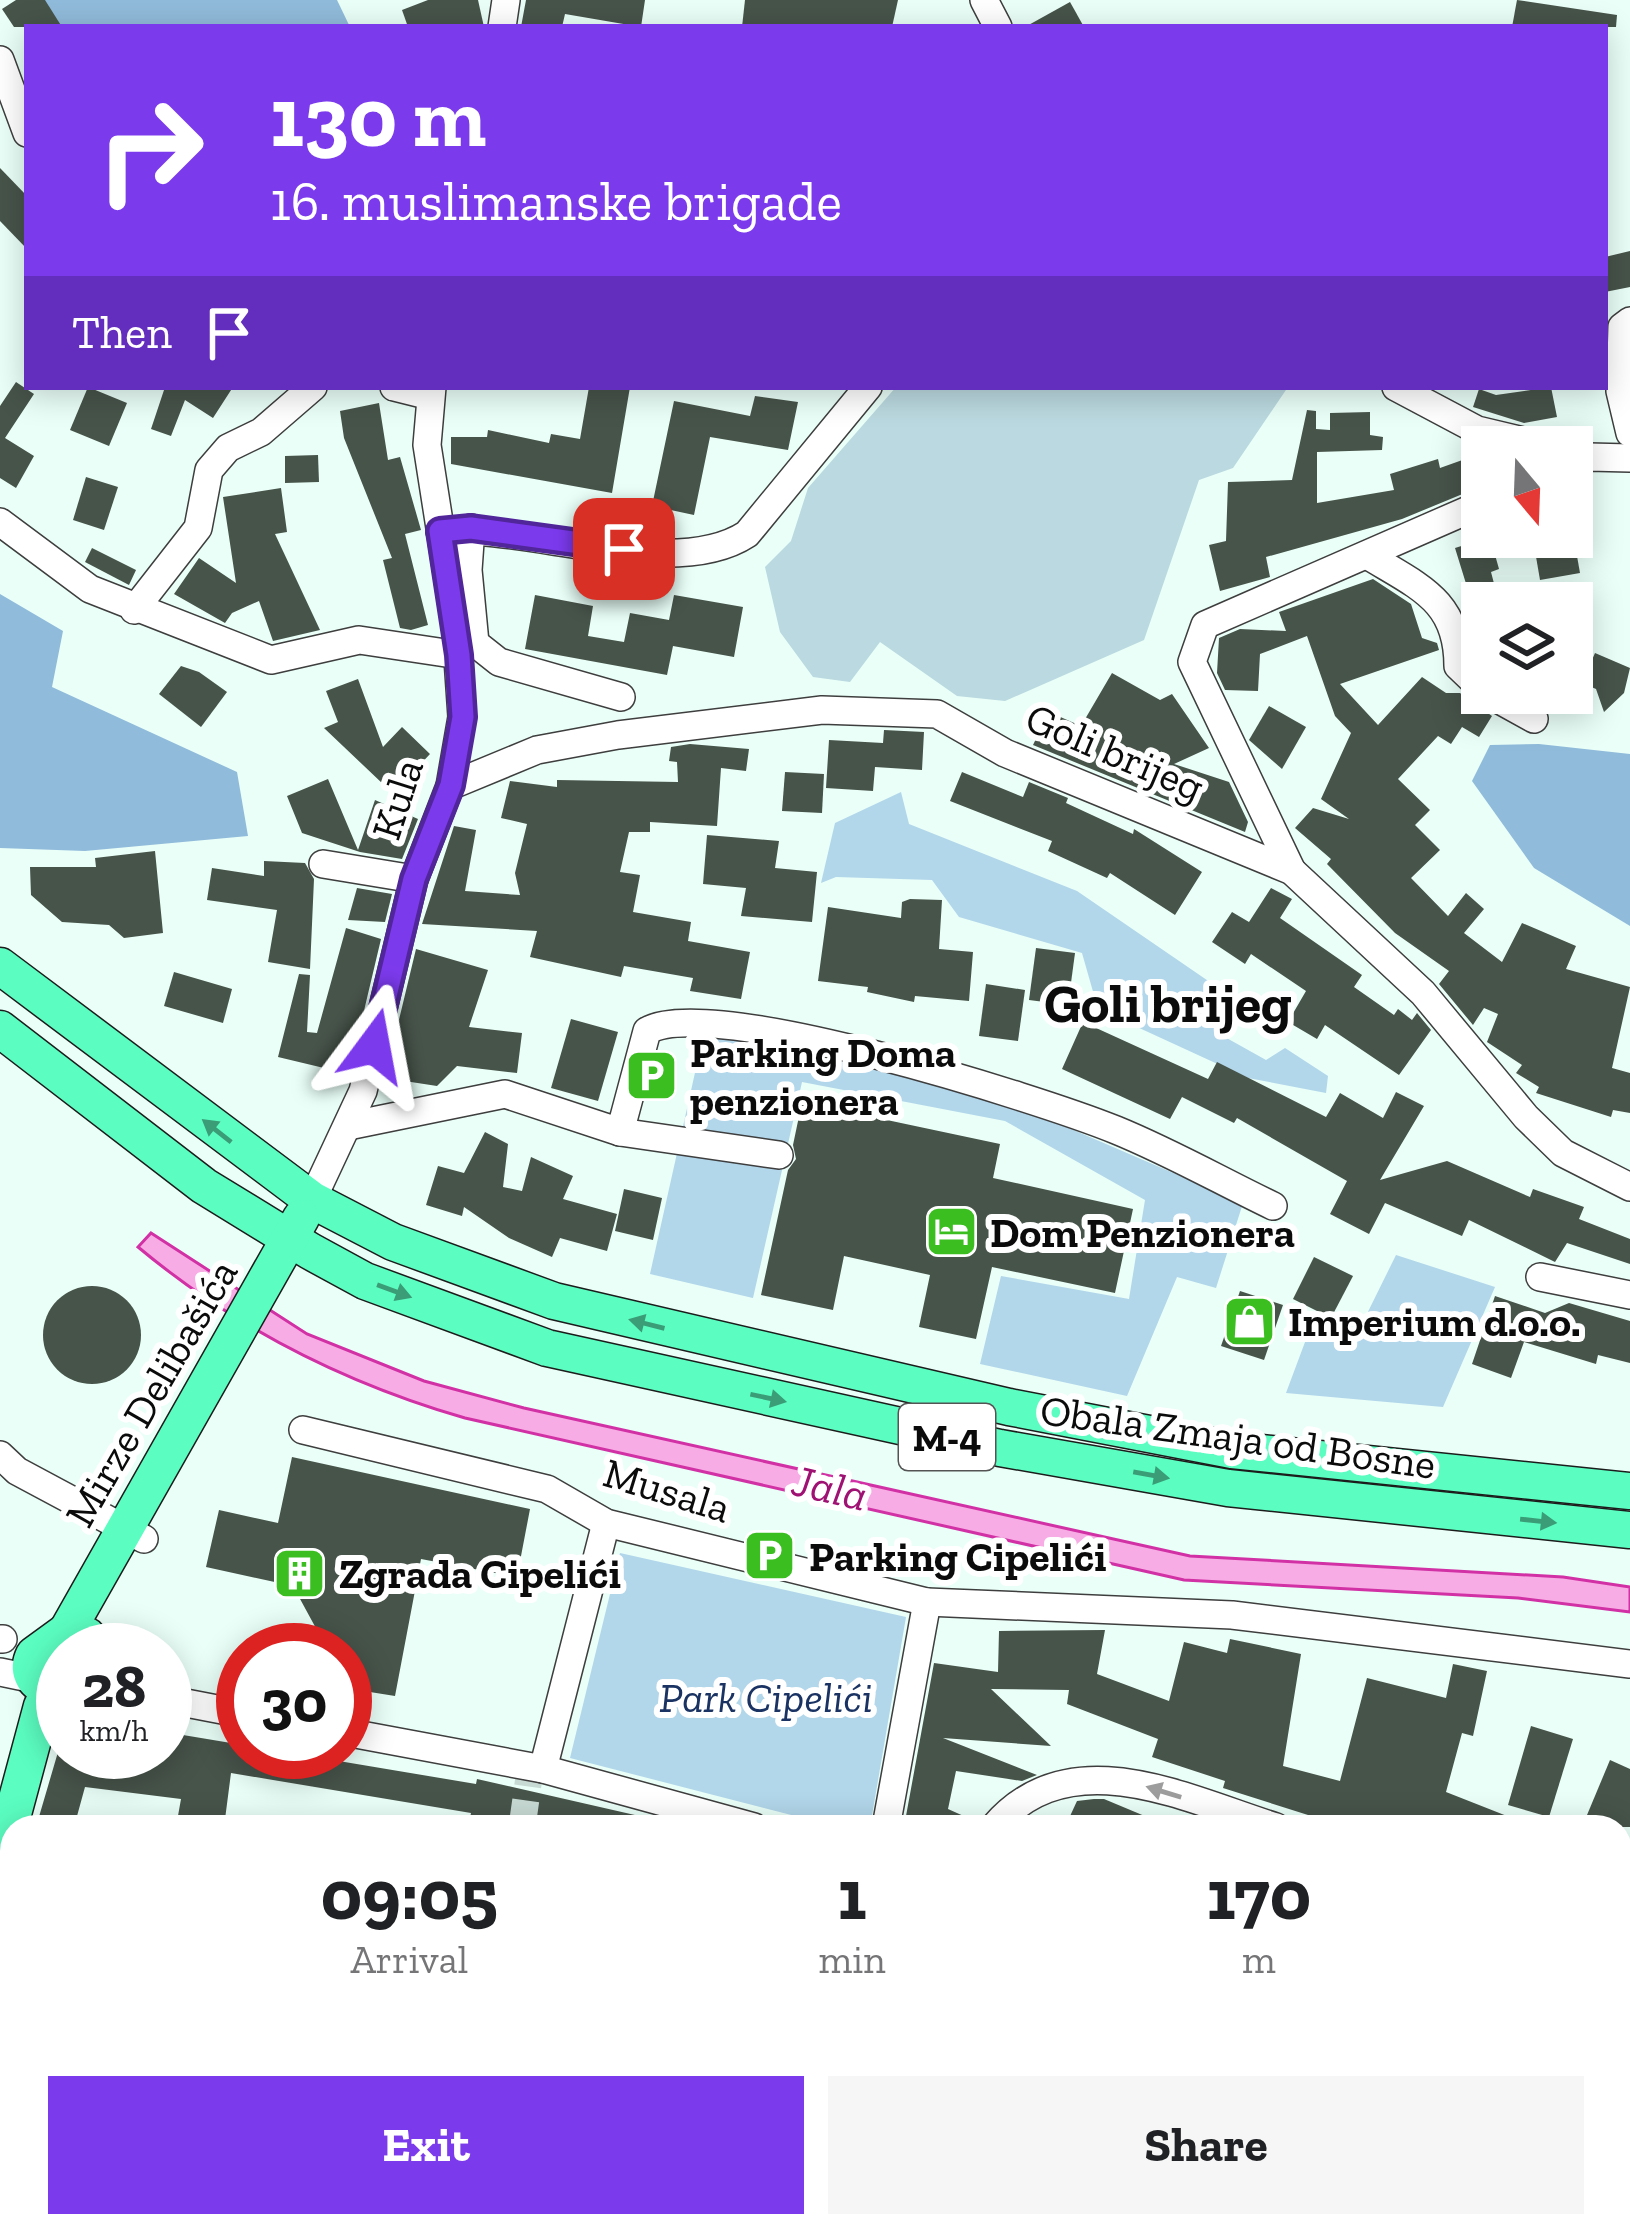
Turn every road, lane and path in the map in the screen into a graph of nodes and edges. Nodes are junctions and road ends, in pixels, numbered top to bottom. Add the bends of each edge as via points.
1 (0, 60) edge
2 (24, 125) edge
3 (1630, 321) edge
4 (310, 390) edge
5 (866, 390) edge
6 (1402, 390) edge
7 (431, 391) edge
8 (1469, 426) edge
9 (1630, 433) edge
10 (1593, 458) edge
11 (1630, 458) edge
12 (1461, 513) edge
13 (0, 522) edge
14 (471, 528) junction
15 (440, 531) junction
16 (1367, 555) junction
17 (134, 610) junction
18 (459, 655) junction
19 (1461, 669) edge
20 (621, 698) dead end
21 (1525, 714) edge
22 (1534, 719) dead end
23 (451, 785) junction
24 (323, 864) dead end
25 (1292, 871) junction
26 (414, 879) junction
27 (0, 966) edge
28 (0, 1029) edge
29 (348, 1126) junction
30 (620, 1132) junction
31 (779, 1155) dead end
32 (1630, 1187) edge
33 (324, 1194) junction
34 (1274, 1206) dead end
35 (300, 1245) junction
36 (1540, 1277) dead end
37 (1630, 1295) edge
38 (303, 1430) dead end
39 (0, 1455) edge
40 (1630, 1491) edge
41 (606, 1523) junction
42 (1630, 1530) edge
43 (135, 1534) junction
44 (927, 1602) junction
45 (95, 1623) edge
46 (1630, 1664) edge
47 (27, 1672) edge
48 (372, 1738) edge
49 (534, 1771) junction
50 (7, 1815) edge
51 (707, 1815) edge
52 (888, 1815) edge
53 (1008, 1815) edge
54 (1233, 1815) edge

1 - 2 street
3 - 9 street via 1622,328 1620,391
4 - 17 street via 209,470 197,528
5 - 14 street via 747,534 724,549 653,555
6 - 8 street
7 - 15 street, Kula via 427,445
10 - 11 street
12 - 16 street
13 - 17 street via 90,590
14 - 15 street
14 - 20 street via 475,643 499,662
15 - 18 street, Kula
16 - 19 street via 1442,608 1458,630
16 - 25 street via 1205,625 1194,644 1192,662
17 - 18 street via 271,660 359,640
18 - 23 street, Kula via 463,717
21 - 22 street
23 - 25 street, Goli brijeg via 537,750 618,735 822,710 937,714 1005,753
23 - 26 street, Kula
24 - 26 street
25 - 32 street, Goli brijeg via 1423,993 1551,1141
26 - 29 street, Kula
33 -> 27 main road, M-4
28 - 35 main road, M-4 via 204,1186
29 - 30 street via 505,1094
29 - 33 street, Kula
30 - 31 street
30 - 34 street via 647,1031 665,1020 696,1020 989,1086 1119,1131
33 - 35 main road, Mirze Delibašića
40 -> 33 main road, Obala Zmaja od Bosne / M-4 via 1232,1450 1009,1408 554,1301 393,1242
35 -> 42 main road, Obala Zmaja od Bosne / M-4 via 365,1281 547,1348 1000,1448 1228,1488
35 - 43 main road, Mirze Delibašića
36 - 37 street
38 - 41 street, Musala via 547,1489
39 - 43 street
41 - 44 street, Musala
41 - 49 street
43 - 45 main road, Mirze Delibašića
44 - 46 street, Musala via 1232,1615
44 - 52 street
47 - 50 main road
48 - 49 street
49 - 51 street
54 -> 53 street via 1096,1777

